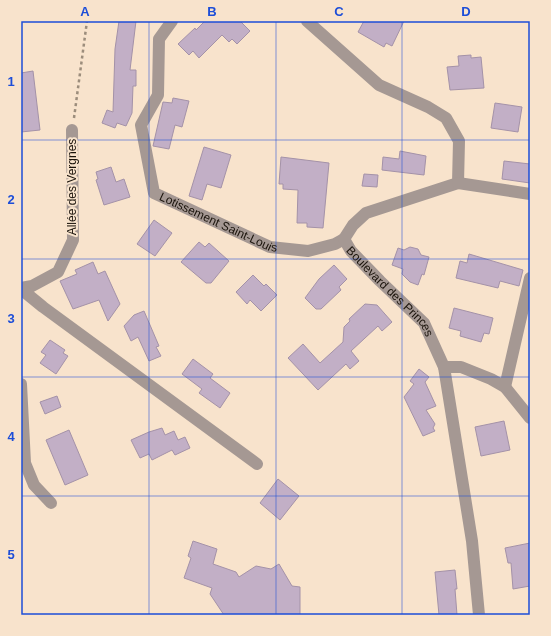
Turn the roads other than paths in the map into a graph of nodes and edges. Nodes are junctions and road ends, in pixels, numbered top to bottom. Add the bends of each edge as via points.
1 (172, 21) edge
2 (307, 21) edge
3 (72, 130) road end
4 (458, 183) junction
5 (530, 194) edge
6 (344, 239) junction
7 (530, 278) edge
8 (21, 288) edge
9 (444, 367) junction
10 (21, 384) edge
11 (505, 388) junction
12 (530, 418) edge
13 (257, 464) dead end
14 (51, 503) dead end
15 (479, 615) edge

1 - 6 street, Lotissement Saint-Louis via 159,39 158,95 141,125 154,193 270,247 308,251
2 - 4 street via 379,85 446,118 459,141
3 - 8 street, Allée des Vergnes via 73,240 58,272 32,286
4 - 5 street
4 - 6 street, Boulevard des Princes via 366,213 353,225
6 - 9 street, Boulevard des Princes via 351,251 424,323
7 - 11 street
8 - 13 street via 43,308
9 - 11 street via 461,367 491,379
9 - 15 street, Boulevard des Princes via 472,541
10 - 14 street via 25,463 34,486
11 - 12 street

